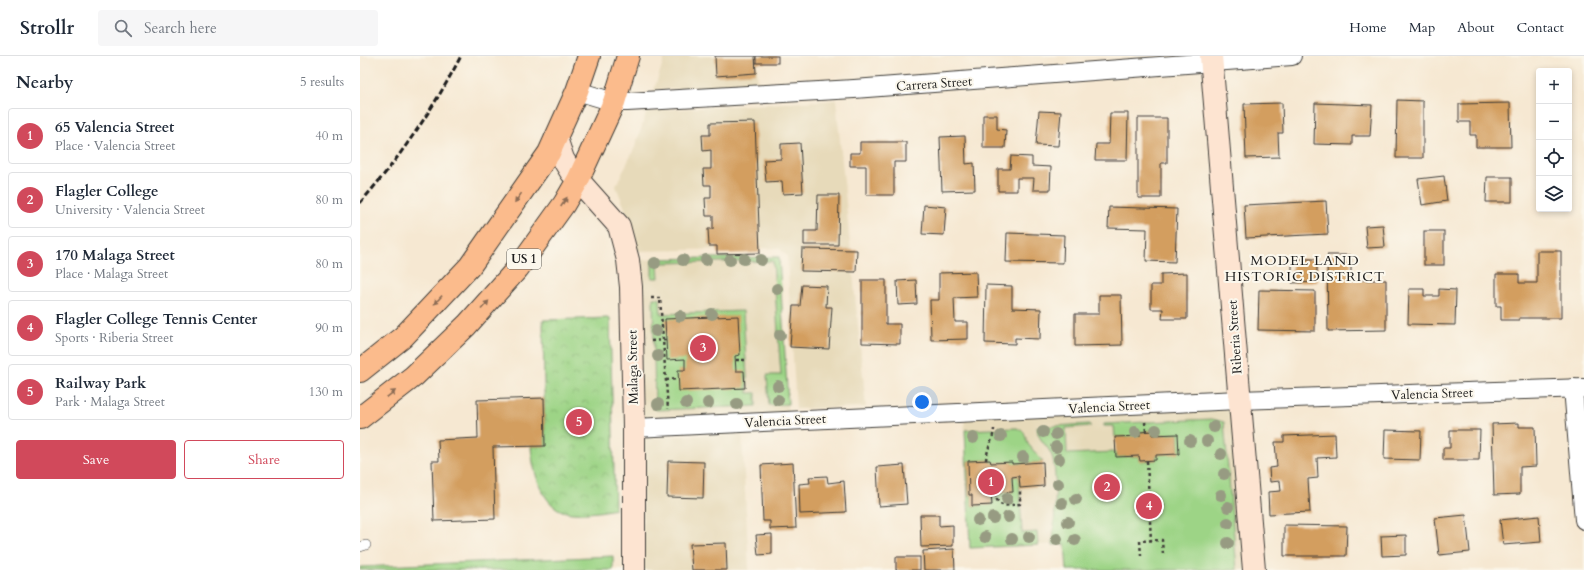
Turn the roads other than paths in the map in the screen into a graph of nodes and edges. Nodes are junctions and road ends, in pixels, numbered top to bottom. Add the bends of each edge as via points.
1 (589, 56) edge
2 (628, 56) edge
3 (1292, 56) edge
4 (1211, 59) edge
5 (577, 91) junction
6 (614, 102) junction
7 (556, 138) junction
8 (578, 180) junction
9 (360, 371) edge
10 (1578, 388) edge
11 (1239, 400) junction
12 (360, 418) edge
13 (634, 428) junction
14 (1584, 520) edge
15 (634, 570) edge
16 (1254, 570) edge

1 - 5 highway
2 - 6 highway, US 1
3 - 4 street, Carrera Street
4 - 6 street, Carrera Street via 862,88
4 - 11 street, Riberia Street
5 - 6 street, Carrera Street
5 - 7 highway
6 - 8 highway, US 1
7 - 8 street, Malaga Street via 563,159
7 -> 9 highway via 545,159 470,266 403,337
12 -> 8 highway, US 1 via 414,376 467,325 518,268
8 - 13 street, Malaga Street via 619,226 627,254 631,287
10 - 11 street, Valencia Street
10 - 14 street
11 - 13 street, Valencia Street
11 - 16 street, Riberia Street
13 - 15 street, Malaga Street

